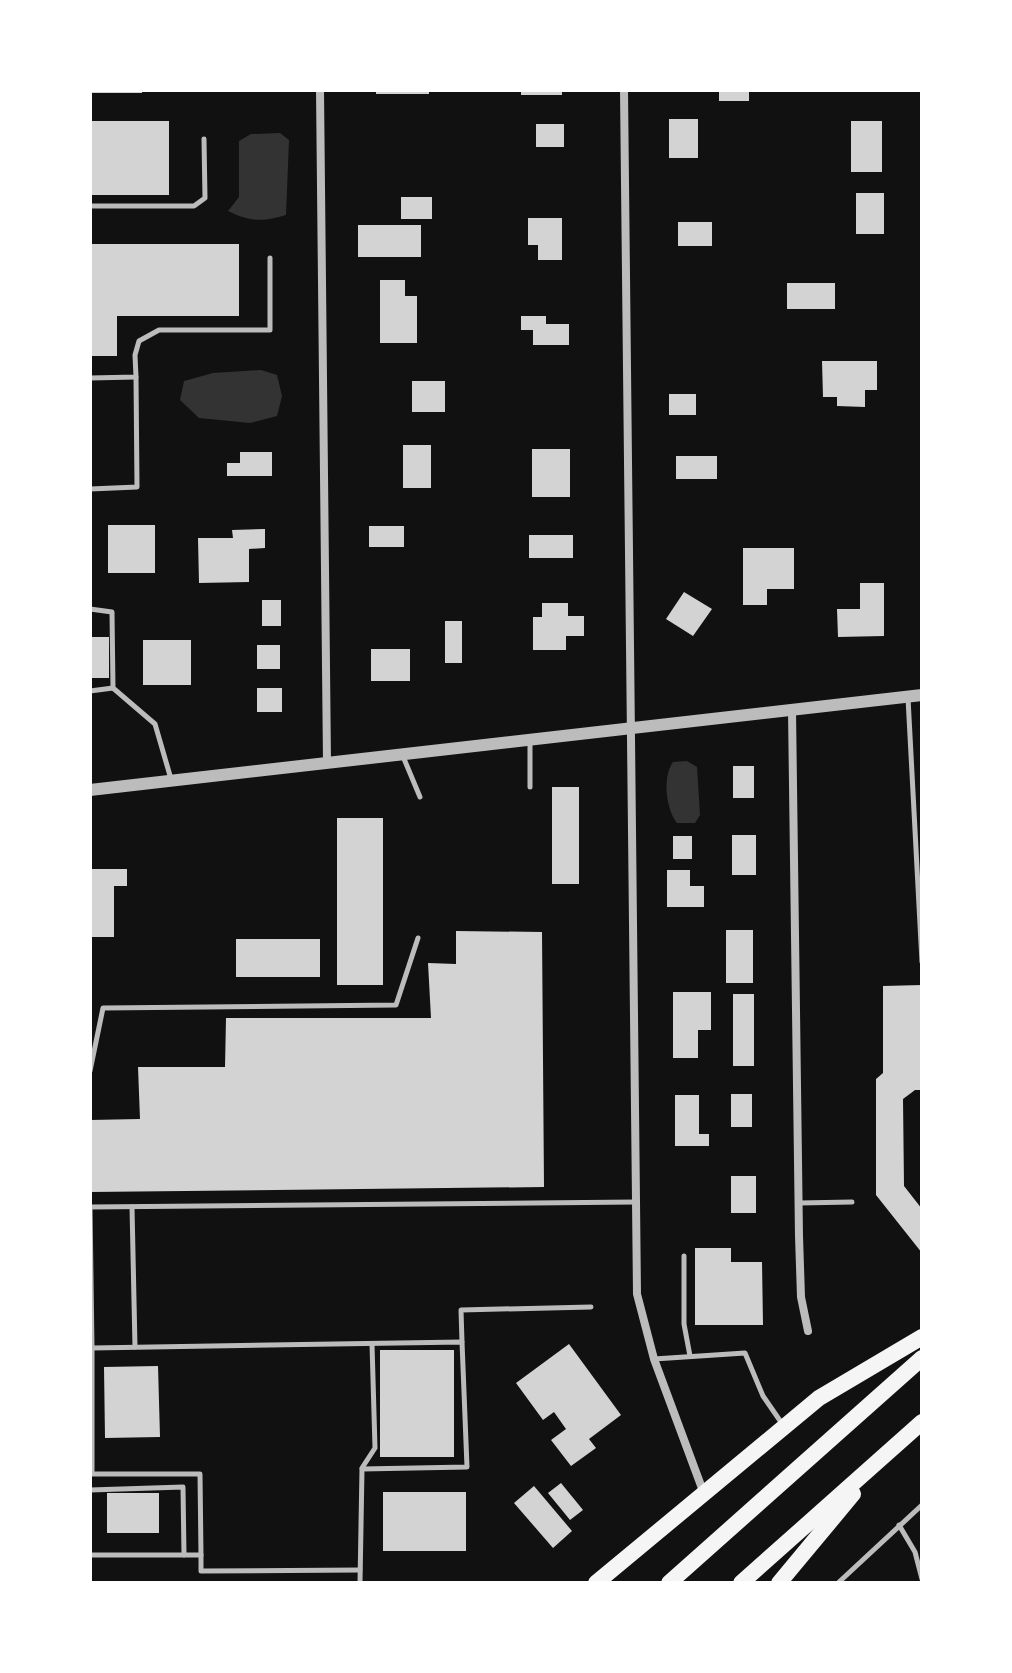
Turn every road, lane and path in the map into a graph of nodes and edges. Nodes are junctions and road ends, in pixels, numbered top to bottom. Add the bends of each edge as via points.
1 (320, 90) edge
2 (624, 90) edge
3 (204, 139) dead end
4 (90, 206) edge
5 (270, 258) dead end
6 (136, 377) junction
7 (90, 378) edge
8 (90, 489) edge
9 (90, 609) edge
10 (113, 688) junction
11 (90, 691) edge
12 (922, 695) edge
13 (908, 697) junction
14 (792, 710) junction
15 (632, 726) junction
16 (530, 738) junction
17 (401, 753) junction
18 (327, 762) junction
19 (172, 780) junction
20 (530, 787) dead end
21 (90, 790) edge
22 (420, 797) dead end
23 (418, 938) dead end
24 (922, 962) edge
25 (90, 1071) edge
26 (636, 1202) junction
27 (852, 1202) dead end
28 (799, 1203) junction
29 (90, 1207) edge
30 (132, 1207) junction
31 (684, 1256) dead end
32 (591, 1307) dead end
33 (808, 1331) dead end
34 (922, 1337) edge
35 (462, 1342) junction
36 (372, 1344) junction
37 (135, 1347) junction
38 (91, 1348) edge
39 (690, 1356) junction
40 (922, 1358) edge
41 (654, 1359) junction
42 (922, 1422) edge
43 (784, 1426) junction
44 (888, 1453) junction
45 (362, 1469) junction
46 (91, 1477) edge
47 (90, 1490) edge
48 (703, 1491) junction
49 (922, 1505) edge
50 (899, 1525) junction
51 (90, 1555) edge
52 (184, 1555) junction
53 (201, 1555) junction
54 (360, 1570) junction
55 (922, 1579) edge
56 (360, 1583) edge
57 (596, 1583) edge
58 (669, 1583) edge
59 (741, 1583) edge
60 (779, 1583) edge
61 (838, 1583) edge

1 - 18 street
2 - 15 street
3 - 4 lane via 205,198 194,206
5 - 6 lane via 270,330 159,330 139,341
6 - 7 lane
6 - 8 lane via 137,487
9 - 10 lane via 112,612
10 - 11 lane
10 - 19 lane via 155,724
12 - 13 street
13 - 14 street
13 - 24 lane
14 - 15 street
14 - 28 street
15 - 16 street
15 - 26 street
16 - 17 street
16 - 20 lane
17 - 18 street
17 - 22 lane
18 - 19 street
19 - 21 street
23 - 25 lane via 396,1005 103,1008
26 - 30 lane
26 - 41 street via 637,1294
27 - 28 lane
28 - 33 street via 801,1297
29 - 30 lane
29 - 38 lane
30 - 37 lane
31 - 39 lane via 684,1324
32 - 35 lane via 461,1310
34 - 43 highway via 819,1398
35 - 36 lane
35 - 45 lane via 467,1467
36 - 37 lane
36 - 45 lane via 375,1448
37 - 38 lane
38 - 46 lane
39 - 41 lane
39 - 43 lane via 745,1353 763,1396
40 - 58 highway
41 - 48 street
42 - 44 highway
43 - 48 highway
44 - 59 highway
44 - 60 highway
45 - 54 lane
46 - 53 lane via 200,1474
47 - 52 lane via 183,1487
48 - 57 highway
49 - 50 lane
50 - 55 lane via 915,1552
50 - 61 lane
51 - 52 lane
52 - 53 lane
53 - 54 lane via 201,1571
54 - 56 lane

